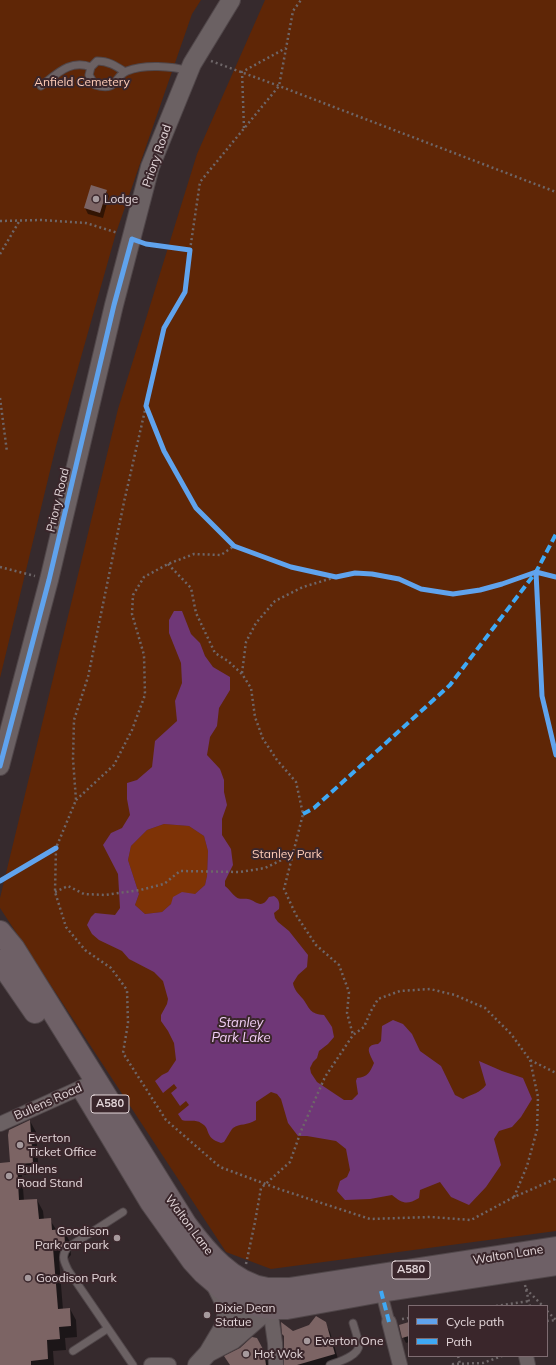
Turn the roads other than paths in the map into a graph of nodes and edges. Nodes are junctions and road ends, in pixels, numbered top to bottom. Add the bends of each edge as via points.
1 (231, 0) edge
2 (193, 64) junction
3 (91, 67) junction
4 (125, 72) junction
5 (41, 86) dead end
6 (0, 766) edge
7 (0, 932) edge
8 (0, 961) edge
9 (89, 1084) junction
10 (0, 1124) edge
11 (123, 1212) dead end
12 (556, 1248) edge
13 (556, 1264) edge
14 (213, 1282) junction
15 (381, 1291) junction
16 (262, 1300) junction
17 (388, 1322) joint
18 (353, 1323) dead end
19 (224, 1326) junction
20 (107, 1329) junction
21 (73, 1351) dead end
22 (203, 1359) edge
23 (132, 1365) edge
24 (276, 1365) edge
25 (330, 1365) edge
26 (400, 1365) edge

1 - 2 street, Priory Road
2 - 4 lane via 180,68 142,67
2 - 6 street, Priory Road via 150,167 112,312 49,580
3 - 4 lane via 97,61 105,61
3 - 4 lane via 89,74 95,85 103,88 111,86
3 - 5 lane via 75,64
7 - 9 highway, Walton Lane / A580 via 14,949
8 - 9 highway, Walton Lane / A580
9 - 10 street, Bullens Road
9 - 14 highway, Walton Lane / A580 via 151,1202 193,1261
9 - 16 highway, Walton Lane / A580 via 206,1251 236,1277 250,1283
11 - 20 lane via 67,1248 63,1254 68,1270
12 - 16 highway, Walton Lane / A580 via 289,1289
13 - 15 highway, Walton Lane / A580 via 523,1279
14 - 16 highway, Walton Lane / A580 via 236,1298
14 - 19 street via 226,1306
15 - 16 highway, Walton Lane / A580 via 287,1308
15 - 17 street
16 - 19 street
16 - 22 street via 233,1340
16 - 24 street via 275,1343
17 - 26 street
18 - 25 lane via 359,1347 357,1351
19 - 22 street
20 - 21 lane
20 - 23 lane

